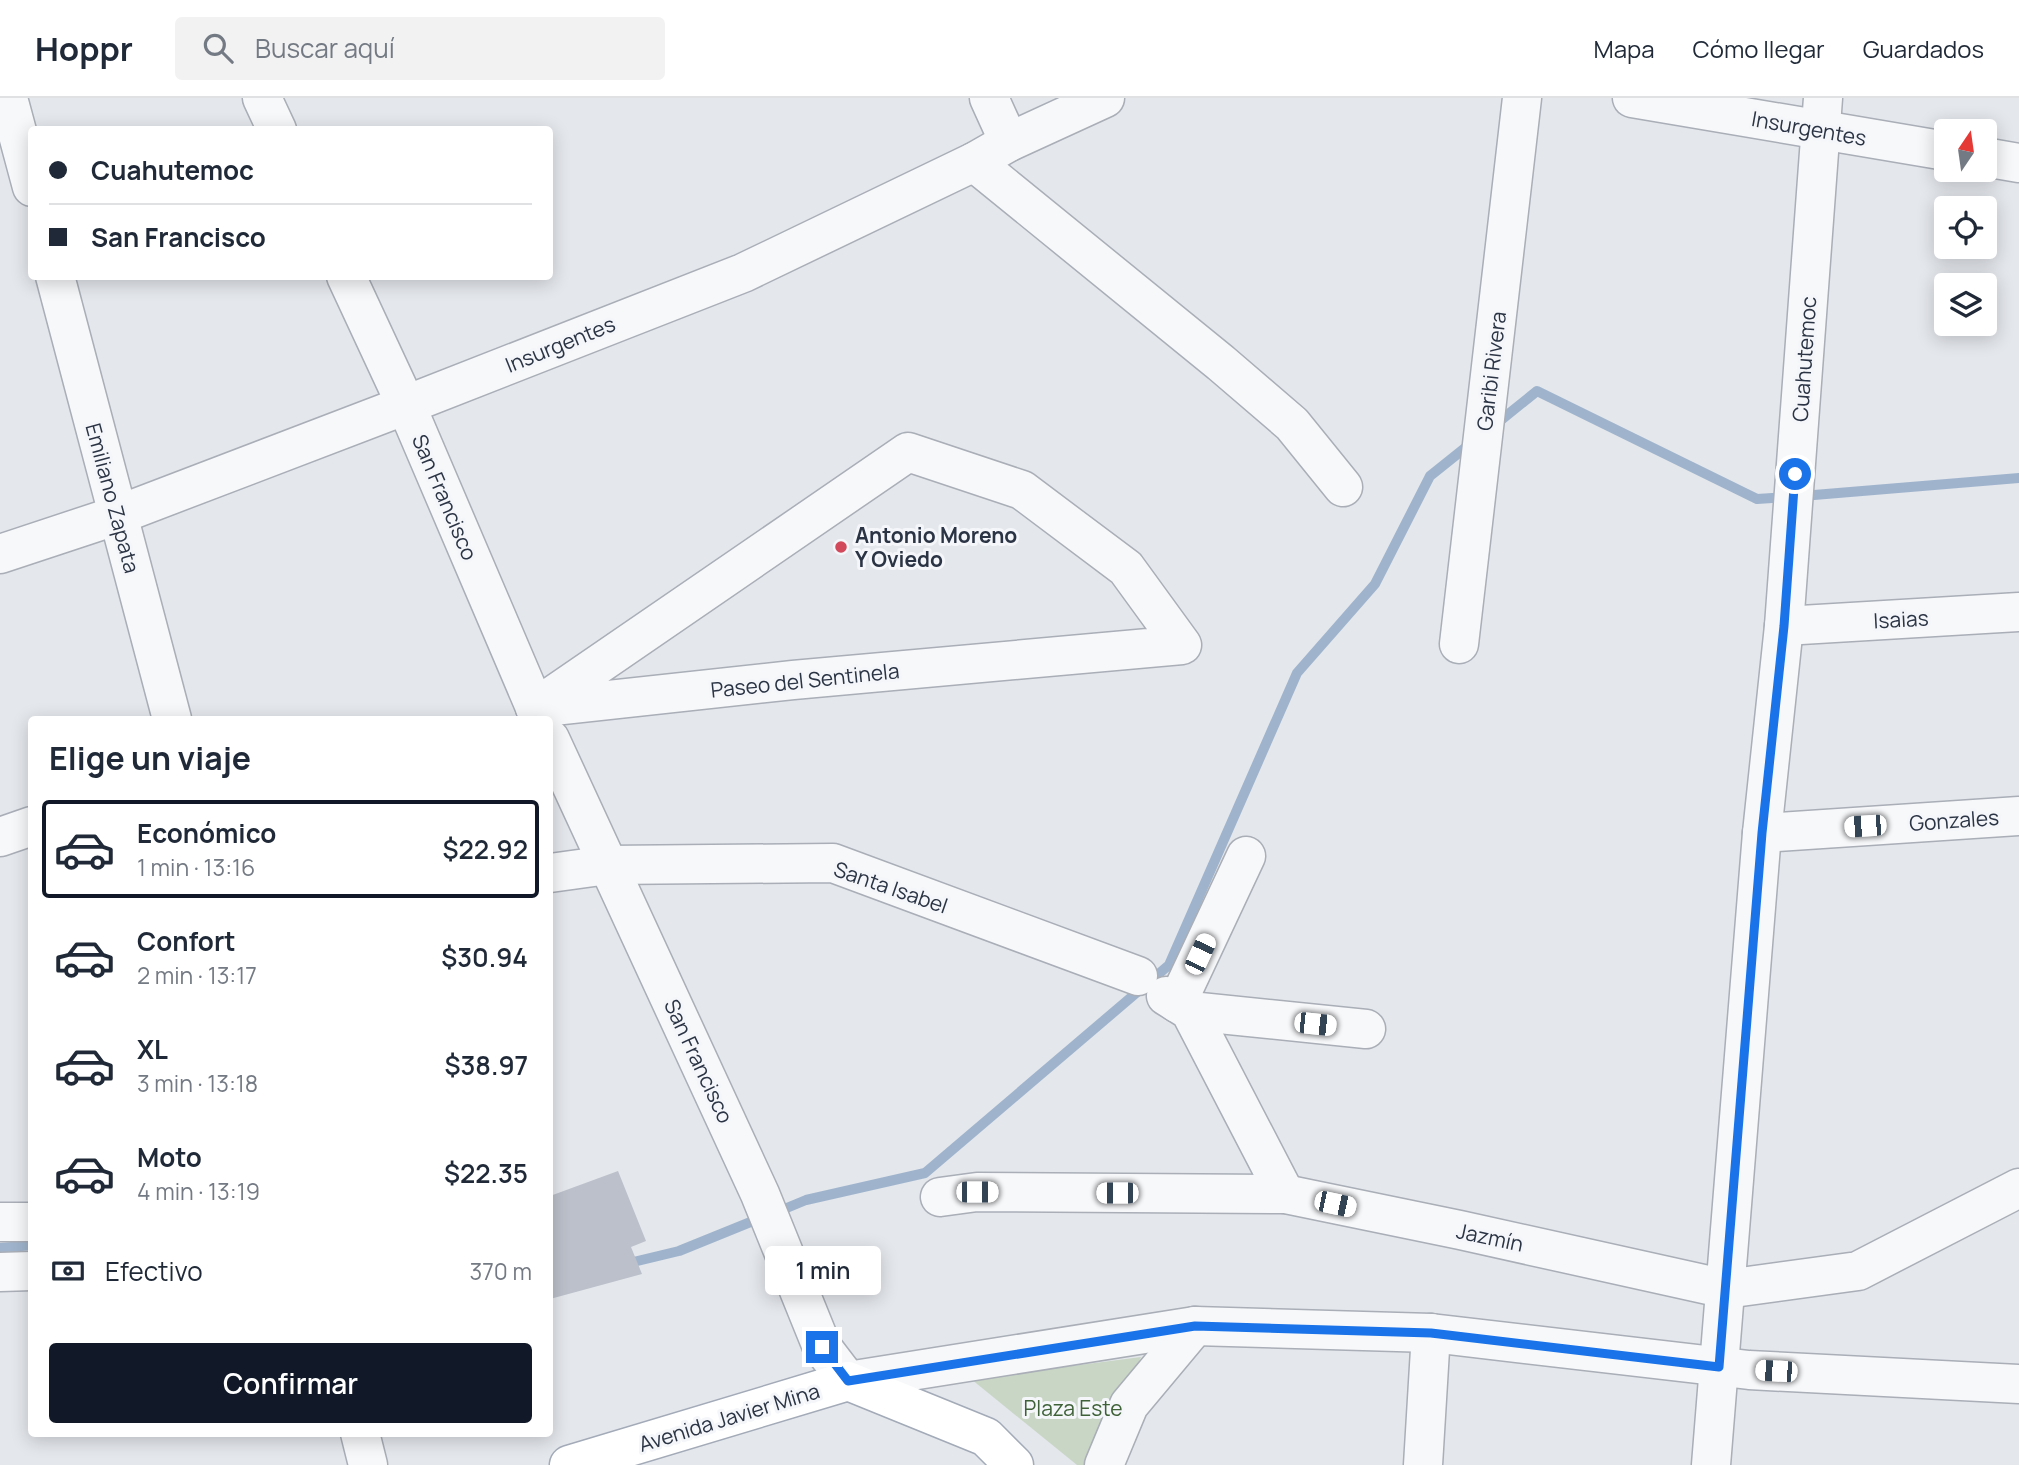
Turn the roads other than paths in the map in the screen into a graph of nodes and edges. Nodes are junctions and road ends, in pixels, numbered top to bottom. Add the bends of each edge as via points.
1 (8, 98) edge
2 (262, 98) edge
3 (989, 98) edge
4 (1105, 98) edge
5 (1522, 98) edge
6 (1632, 98) edge
7 (1822, 114) edge
8 (275, 126) edge
9 (1009, 142) junction
10 (1934, 147) edge
11 (1997, 159) edge
12 (974, 162) junction
13 (2019, 163) edge
14 (28, 172) edge
15 (56, 280) edge
16 (348, 280) edge
17 (406, 405) junction
18 (1343, 487) dead end
19 (118, 515) junction
20 (0, 554) edge
21 (2019, 612) edge
22 (1784, 626) junction
23 (1459, 644) dead end
24 (171, 716) edge
25 (539, 716) edge
26 (550, 716) edge
27 (553, 720) edge
28 (553, 746) edge
29 (2019, 816) edge
30 (28, 827) edge
31 (1762, 833) junction
32 (0, 837) edge
33 (1246, 856) dead end
34 (608, 865) junction
35 (553, 873) edge
36 (1168, 996) junction
37 (1366, 1029) dead end
38 (2019, 1188) edge
39 (1284, 1194) junction
40 (940, 1197) dead end
41 (0, 1222) edge
42 (28, 1222) edge
43 (28, 1271) edge
44 (0, 1272) edge
45 (1726, 1290) junction
46 (1195, 1326) junction
47 (1431, 1333) junction
48 (1719, 1367) junction
49 (848, 1381) junction
50 (2019, 1384) edge
51 (361, 1437) edge
52 (368, 1465) edge
53 (569, 1465) edge
54 (1014, 1465) edge
55 (1104, 1465) edge
56 (1423, 1465) edge
57 (1711, 1465) edge

1 - 14 street
2 - 8 street
3 - 9 street
4 - 9 street, Insurgentes
5 - 23 street, Garibi Rivera
6 - 7 street, Insurgentes
7 - 10 street, Insurgentes
7 - 22 street, Cuahutemoc
9 - 12 street, Insurgentes
11 - 13 street
12 - 17 street, Insurgentes via 743,273
12 - 18 street via 1292,424
15 - 19 street, Emiliano Zapata
16 - 17 street, San Francisco
17 - 19 street, Insurgentes
17 - 25 street, San Francisco
19 - 20 street, Insurgentes
19 - 24 street, Emiliano Zapata
21 - 22 street, Isaias
22 - 31 street, Cuahutemoc
26 - 27 street, Paseo del Sentinela via 908,452 1022,490 1126,568 1182,645 807,679
28 - 34 street, San Francisco
29 - 31 street, Gonzales
30 - 32 street
31 - 45 street, Cuahutemoc
33 - 36 street
34 - 35 street, Santa Isabel
34 - 36 street, Santa Isabel via 833,863 1036,939
34 - 49 street, San Francisco via 760,1194 822,1347
36 - 37 street, Santa Isabel
36 - 39 street
38 - 45 street, Jazmín via 1858,1271
39 - 40 street, Jazmín via 977,1192
39 - 45 street, Jazmín
41 - 42 street
43 - 44 street
45 - 48 street, Cuahutemoc
46 - 47 street, Avenida Javier Mina
46 - 49 street, Avenida Javier Mina
46 - 55 street via 1129,1405
47 - 48 street, Avenida Javier Mina
47 - 56 street
48 - 50 street, Avenida Javier Mina
48 - 57 street, Cuahutemoc
49 - 53 main road, Avenida Javier Mina
49 - 54 main road via 986,1437
51 - 52 street

